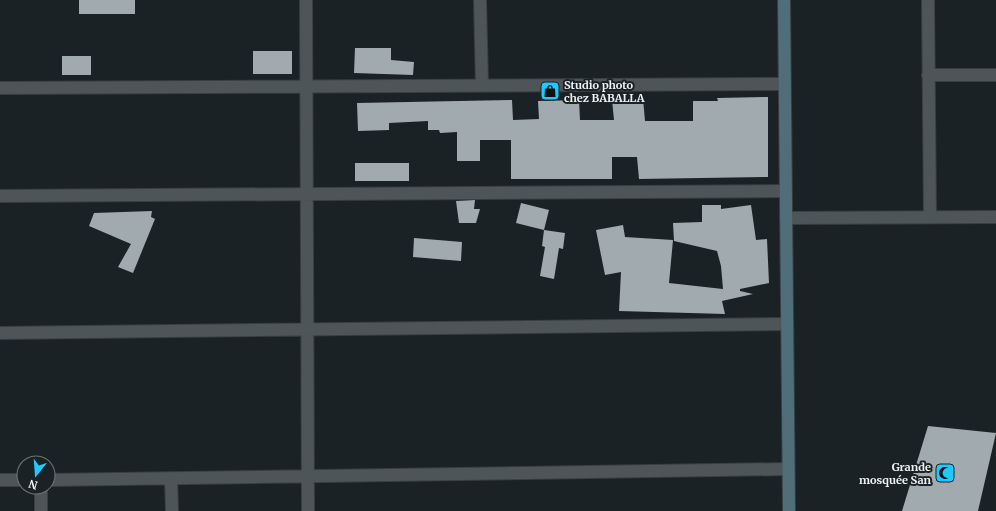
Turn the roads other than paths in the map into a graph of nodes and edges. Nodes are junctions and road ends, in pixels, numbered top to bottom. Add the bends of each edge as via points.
1 (306, 0) edge
2 (480, 0) edge
3 (784, 0) edge
4 (928, 0) edge
5 (928, 75) junction
6 (996, 75) edge
7 (784, 84) junction
8 (482, 86) junction
9 (306, 87) junction
10 (0, 88) edge
11 (785, 191) junction
12 (306, 194) junction
13 (0, 196) edge
14 (930, 217) junction
15 (996, 217) edge
16 (786, 218) junction
17 (787, 324) junction
18 (307, 330) junction
19 (0, 333) edge
20 (788, 469) junction
21 (307, 476) junction
22 (171, 478) junction
23 (0, 480) edge
24 (16, 480) edge
25 (56, 480) edge
26 (41, 495) edge
27 (42, 511) edge
28 (172, 511) edge
29 (308, 511) edge
30 (789, 511) edge

1 - 9 street
2 - 8 street
3 - 7 main road
4 - 5 street
5 - 6 street
5 - 14 street
7 - 8 street
7 - 11 main road
8 - 9 street
9 - 10 street
9 - 12 street
11 - 12 street
11 - 16 main road
12 - 13 street
12 - 18 street
14 - 15 street
14 - 16 street
16 - 17 main road
17 - 18 street
17 - 20 main road
18 - 19 street
18 - 21 street
20 - 21 street
20 - 30 main road
21 - 22 street
21 - 29 street
22 - 25 street
22 - 28 street
23 - 24 street
26 - 27 street

